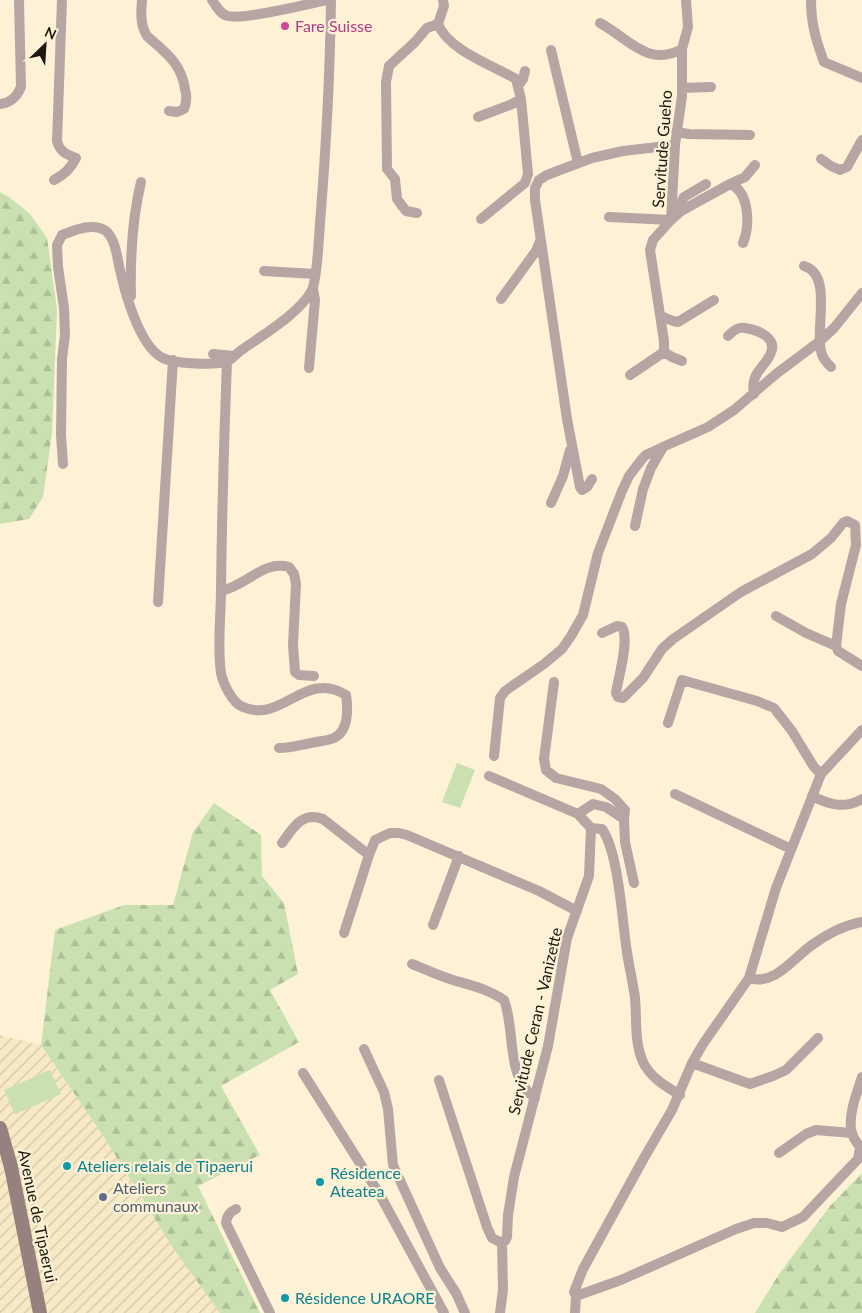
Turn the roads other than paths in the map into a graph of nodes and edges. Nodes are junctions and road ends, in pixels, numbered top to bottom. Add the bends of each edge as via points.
1 (19, 0) edge
2 (62, 0) edge
3 (142, 0) edge
4 (212, 0) edge
5 (327, 0) edge
6 (331, 0) edge
7 (443, 0) edge
8 (686, 0) edge
9 (811, 0) edge
10 (600, 23) dead end
11 (438, 24) junction
12 (682, 49) junction
13 (551, 50) dead end
14 (525, 71) dead end
15 (862, 78) edge
16 (518, 86) junction
17 (711, 87) dead end
18 (682, 88) junction
19 (521, 99) junction
20 (0, 104) edge
21 (169, 111) dead end
22 (478, 117) dead end
23 (676, 132) junction
24 (750, 135) dead end
25 (862, 140) edge
26 (675, 146) junction
27 (821, 159) dead end
28 (578, 163) junction
29 (755, 165) dead end
30 (54, 180) dead end
31 (141, 182) dead end
32 (706, 184) dead end
33 (730, 184) junction
34 (417, 213) dead end
35 (610, 216) dead end
36 (481, 219) dead end
37 (671, 220) junction
38 (540, 240) junction
39 (743, 243) dead end
40 (804, 266) dead end
41 (264, 271) dead end
42 (315, 274) junction
43 (313, 289) junction
44 (862, 293) edge
45 (501, 299) dead end
46 (714, 300) dead end
47 (661, 316) junction
48 (134, 317) junction
49 (728, 336) dead end
50 (820, 341) junction
51 (664, 352) junction
52 (213, 354) dead end
53 (231, 358) junction
54 (173, 360) junction
55 (682, 361) dead end
56 (830, 367) dead end
57 (309, 368) dead end
58 (630, 375) dead end
59 (754, 394) junction
60 (664, 446) junction
61 (571, 447) junction
62 (63, 464) dead end
63 (592, 480) dead end
64 (551, 503) dead end
65 (634, 526) dead end
66 (221, 590) junction
67 (158, 602) dead end
68 (776, 616) dead end
69 (602, 633) dead end
70 (836, 646) junction
71 (862, 666) edge
72 (314, 676) dead end
73 (554, 682) dead end
74 (668, 723) dead end
75 (862, 730) edge
76 (279, 748) dead end
77 (494, 756) dead end
78 (821, 774) junction
79 (489, 776) dead end
80 (675, 794) dead end
81 (812, 796) junction
82 (862, 800) edge
83 (578, 814) junction
84 (624, 819) junction
85 (590, 828) junction
86 (282, 843) dead end
87 (790, 849) junction
88 (369, 855) junction
89 (459, 856) junction
90 (634, 883) dead end
91 (577, 911) junction
92 (862, 922) edge
93 (433, 925) dead end
94 (344, 933) dead end
95 (412, 964) dead end
96 (749, 978) junction
97 (818, 1038) dead end
98 (364, 1049) dead end
99 (692, 1063) junction
100 (303, 1073) dead end
101 (862, 1077) edge
102 (439, 1080) dead end
103 (680, 1095) junction
104 (535, 1098) junction
105 (0, 1128) edge
106 (852, 1133) junction
107 (779, 1153) dead end
108 (236, 1209) dead end
109 (502, 1242) junction
110 (576, 1296) junction
111 (40, 1313) edge
112 (270, 1313) edge
113 (444, 1313) edge
114 (465, 1313) edge
115 (500, 1313) edge
116 (575, 1313) edge

1 - 20 street via 20,87 13,99
2 - 30 street via 57,141 65,154 76,158 65,175
3 - 21 street via 144,31 174,60 184,83 184,108 177,112
4 - 5 street via 222,13 231,16
6 - 42 street via 326,143
7 - 11 street
8 - 12 street, Servitude Gueho via 688,27
9 - 15 street via 811,19 824,62
10 - 12 street via 645,53 666,55
11 - 16 street via 441,32 459,49 516,79
11 - 34 street via 427,28 389,66 386,82 387,169 395,179 397,199 406,211
12 - 18 street, Servitude Gueho
13 - 28 street
14 - 16 street
16 - 19 street
17 - 18 street
18 - 23 street, Servitude Gueho
19 - 22 street
19 - 36 street via 528,174 525,183
23 - 24 street
23 - 26 street, Servitude Gueho
25 - 27 street via 847,167 840,170
26 - 28 street via 623,151
26 - 37 street, Servitude Gueho
28 - 38 street via 547,175 535,188
29 - 33 street via 745,177
31 - 48 street via 131,252
32 - 37 street via 684,197
33 - 37 street via 682,210
33 - 39 street via 736,186 745,206 747,232
35 - 37 street
37 - 47 street, Servitude Gueho via 653,240 650,250
38 - 45 street via 536,251
38 - 61 street
40 - 50 street via 810,268 818,280 822,294
41 - 42 street
42 - 43 street
43 - 53 street via 291,313
43 - 57 street via 316,300
44 - 50 street
46 - 47 street via 678,322
47 - 51 street, Servitude Gueho
48 - 54 street via 146,342 161,358
48 - 62 street via 116,249 107,232 98,228 82,228 62,235 57,245 65,336 62,360
49 - 59 street via 734,329 744,328 770,338 773,345 755,377
50 - 56 street via 823,357
50 - 59 street
51 - 55 street
51 - 58 street
52 - 53 street
53 - 54 street via 206,364
53 - 66 street via 224,450
54 - 67 street
59 - 60 street via 722,419
60 - 65 street via 650,468
60 - 77 street via 646,455 629,476 598,553 583,615 572,636 550,659 500,698
61 - 63 street via 582,490
61 - 64 street
66 - 72 street via 233,588 266,568 276,565 289,567 296,584 293,645 296,672 299,676
66 - 76 street via 221,675 240,706 255,711 272,708 305,691 321,687 336,689 346,695 346,721 342,733 334,738
68 - 70 street
69 - 70 street via 617,626 624,630 616,693 623,698 673,639 741,592 812,554 847,521 855,525 856,545 841,604
70 - 71 street via 838,651
73 - 84 street via 544,759 546,770 556,778 601,789 625,810
74 - 78 street via 682,680 757,701 778,712
75 - 78 street
78 - 81 street
79 - 83 street
80 - 87 street
81 - 82 street via 827,804 841,806
81 - 87 street
83 - 84 street via 592,804 606,807
83 - 85 street
84 - 90 street via 625,842
85 - 91 street, Servitude Ceran - Vanizette via 589,876
85 - 103 street via 602,829 607,836 614,866 635,997 636,1034 643,1062 653,1076
86 - 88 street via 303,819 314,816 323,819
87 - 96 street
88 - 89 street via 375,840 382,835 399,833
88 - 94 street
89 - 91 street
89 - 93 street
91 - 104 street, Servitude Ceran - Vanizette via 568,938
92 - 96 street via 814,944 776,975 766,979
95 - 104 street via 488,991 504,1000 509,1012 520,1082
96 - 99 street
97 - 99 street via 786,1070 750,1084
98 - 114 street via 384,1092 393,1165 440,1268
99 - 103 street
100 - 113 street via 380,1195
101 - 106 street via 853,1108
102 - 109 street via 483,1215 492,1238
103 - 110 street via 583,1269 574,1292
104 - 109 street, Servitude Ceran - Vanizette via 514,1177 507,1237
105 - 111 main road, Avenue de Tipaerui via 11,1167
106 - 107 street via 816,1130
106 - 110 street via 860,1147 858,1159 803,1217 782,1227 754,1223 736,1229 621,1280
108 - 112 street via 227,1217 226,1223
109 - 115 street, Servitude Ceran - Vanizette
110 - 116 street

